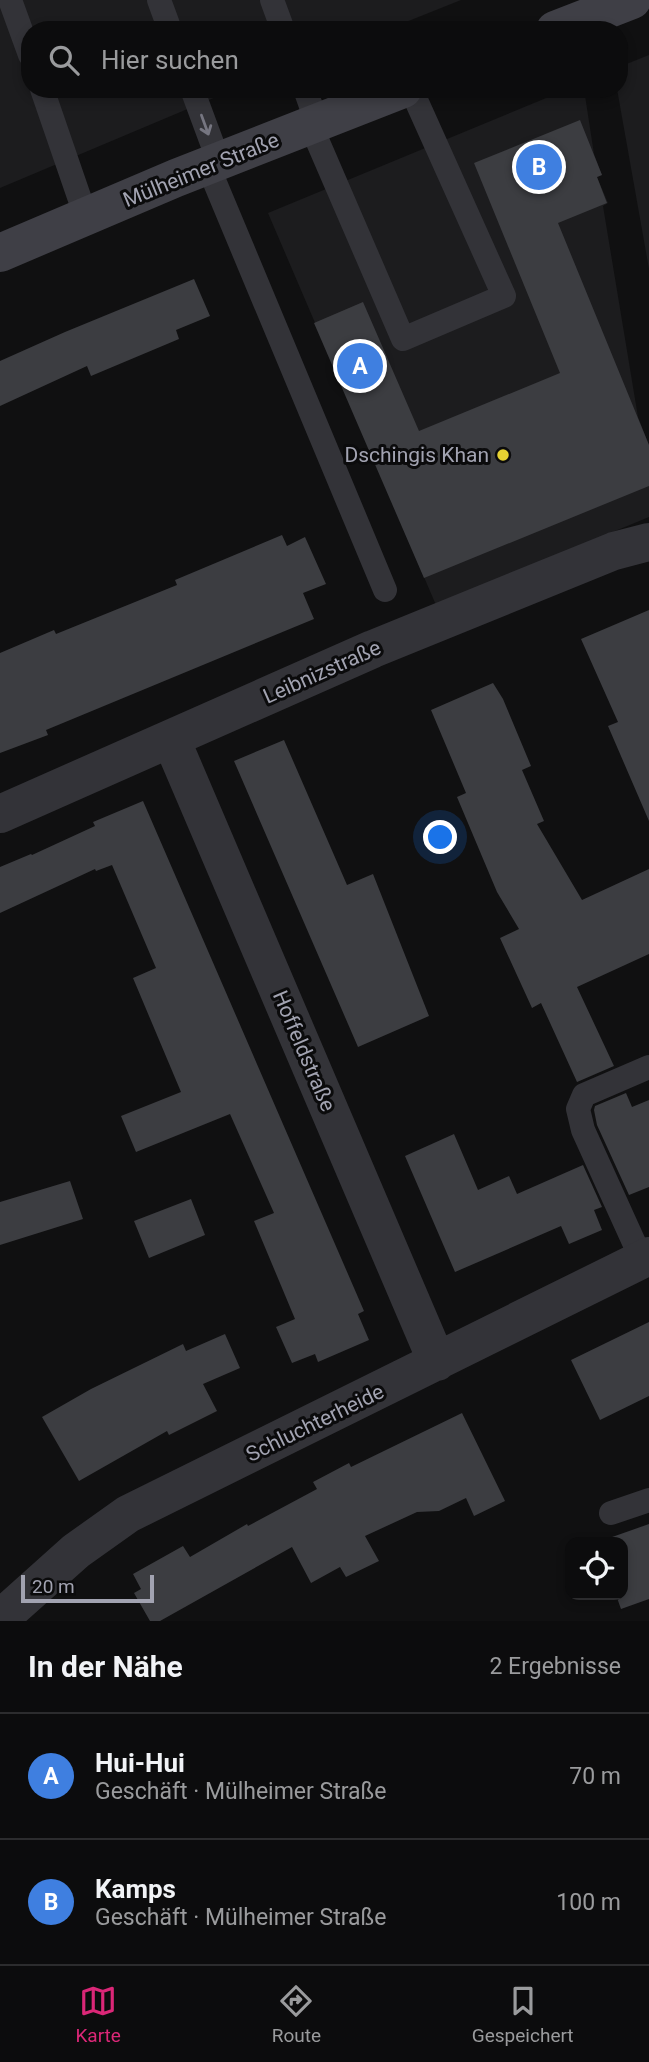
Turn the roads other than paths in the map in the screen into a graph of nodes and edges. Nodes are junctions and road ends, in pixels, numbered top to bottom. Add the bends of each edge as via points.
1 (10, 0) edge
2 (159, 0) edge
3 (272, 0) edge
4 (632, 0) edge
5 (167, 21) edge
6 (280, 21) edge
7 (578, 21) edge
8 (21, 30) edge
9 (45, 98) edge
10 (195, 98) edge
11 (368, 98) edge
12 (415, 98) edge
13 (311, 113) edge
14 (213, 164) junction
15 (86, 216) junction
16 (0, 253) edge
17 (649, 542) edge
18 (385, 590) dead end
19 (171, 739) junction
20 (0, 814) edge
21 (649, 1067) edge
22 (646, 1258) edge
23 (437, 1362) junction
24 (649, 1500) edge
25 (611, 1513) dead end
26 (0, 1619) edge

1 - 8 lane
2 - 5 lane
3 - 6 lane
4 - 7 main road
9 - 15 lane
10 -> 14 lane
11 - 13 main road, Mülheimer Straße
12 - 13 lane via 504,296 403,339
13 - 14 main road, Mülheimer Straße
14 - 15 main road, Mülheimer Straße
14 - 18 lane
15 - 16 main road, Mülheimer Straße
17 - 19 street, Leibnizstraße via 614,551 384,645
19 - 20 street, Leibnizstraße
19 - 23 street, Hoffeldstraße
21 - 22 lane via 584,1095 578,1109 583,1130
22 - 23 street, Schluchterheide
23 - 26 street, Schluchterheide via 128,1514 76,1550
24 - 25 lane

